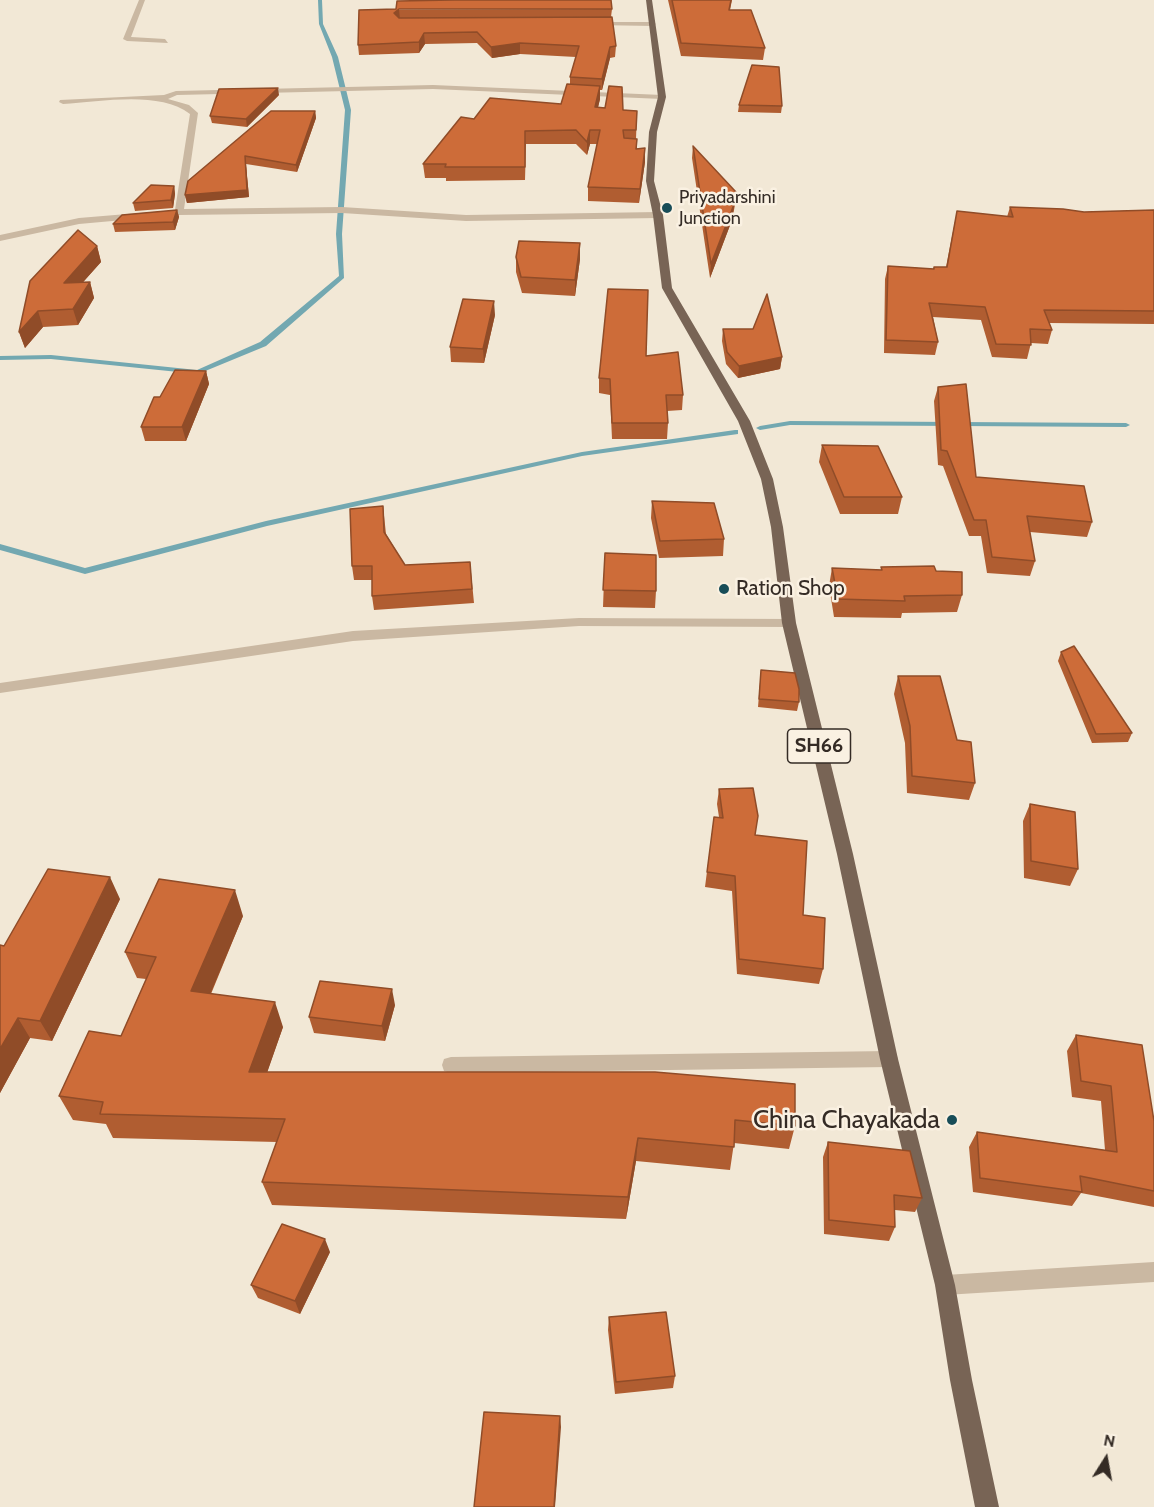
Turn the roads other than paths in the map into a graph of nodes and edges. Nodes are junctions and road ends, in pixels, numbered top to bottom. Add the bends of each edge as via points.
1 (142, 0) edge
2 (649, 0) edge
3 (583, 23) edge
4 (652, 24) junction
5 (165, 41) dead end
6 (163, 97) junction
7 (662, 97) junction
8 (63, 102) dead end
9 (179, 212) junction
10 (658, 215) junction
11 (0, 238) edge
12 (789, 623) junction
13 (0, 688) edge
14 (889, 1059) junction
15 (451, 1065) dead end
16 (1154, 1272) edge
17 (945, 1285) junction
18 (987, 1507) edge

1 - 5 street via 127,39
2 - 4 main road, SH66
3 - 4 street
4 - 7 main road, SH66
6 - 7 street via 185,92 433,87
6 - 8 street
6 - 9 street via 194,113
7 - 10 main road, SH66 via 653,132 650,181
9 - 10 street via 342,210 466,218
9 - 11 street via 79,221
10 - 12 main road, SH66 via 667,288 744,421 767,479
12 - 13 street via 579,622 354,636
12 - 14 main road, SH66
14 - 15 street
14 - 17 main road, SH66
16 - 17 street
17 - 18 main road, SH66

